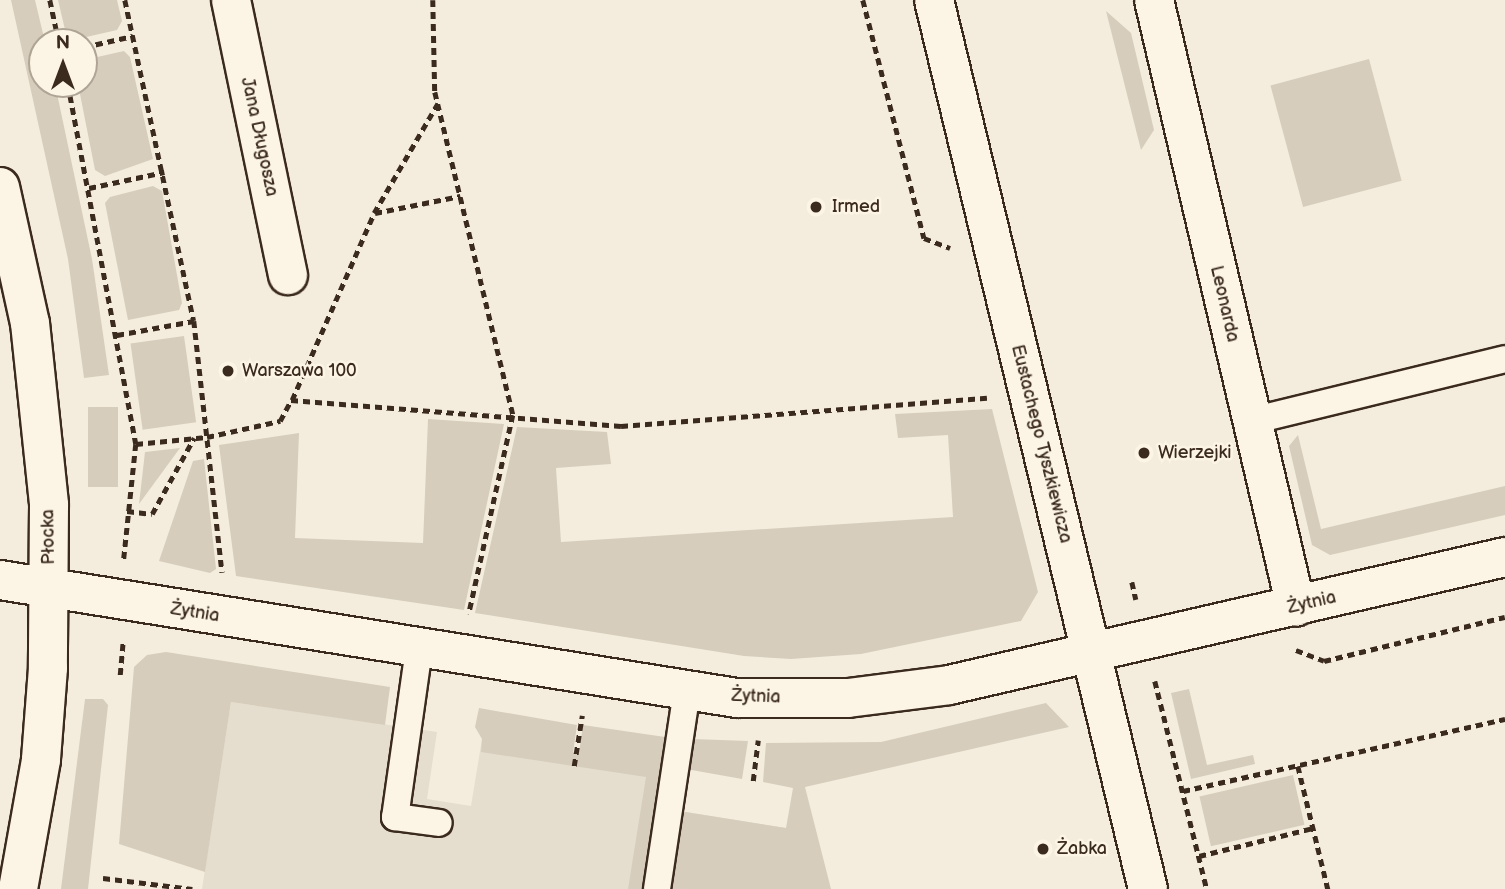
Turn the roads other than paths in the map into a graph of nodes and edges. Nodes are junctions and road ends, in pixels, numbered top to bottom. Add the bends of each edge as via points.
1 (231, 0) edge
2 (934, 0) edge
3 (1154, 0) edge
4 (0, 187) edge
5 (288, 275) dead end
6 (1505, 359) edge
7 (1251, 421) junction
8 (1505, 557) edge
9 (0, 580) edge
10 (50, 587) junction
11 (1297, 607) junction
12 (419, 649) junction
13 (1088, 654) junction
14 (688, 690) junction
15 (439, 823) dead end
16 (18, 889) edge
17 (657, 889) edge
18 (1148, 889) edge

1 - 5 street, Jana Długosza
2 - 13 street, Eustachego Tyszkiewicza
3 - 7 street, Leonarda
4 - 10 street, Płocka via 30,323 49,505
6 - 7 lane
7 - 11 street, Leonarda
8 - 11 street, Żytnia
9 - 10 street, Żytnia
10 - 12 street, Żytnia
10 - 16 street, Płocka via 41,760
11 - 13 street, Żytnia
12 - 14 street, Żytnia
12 - 15 lane via 395,817
13 - 14 street, Żytnia via 949,685 848,698 737,698
13 - 18 street, Eustachego Tyszkiewicza
14 - 17 lane

